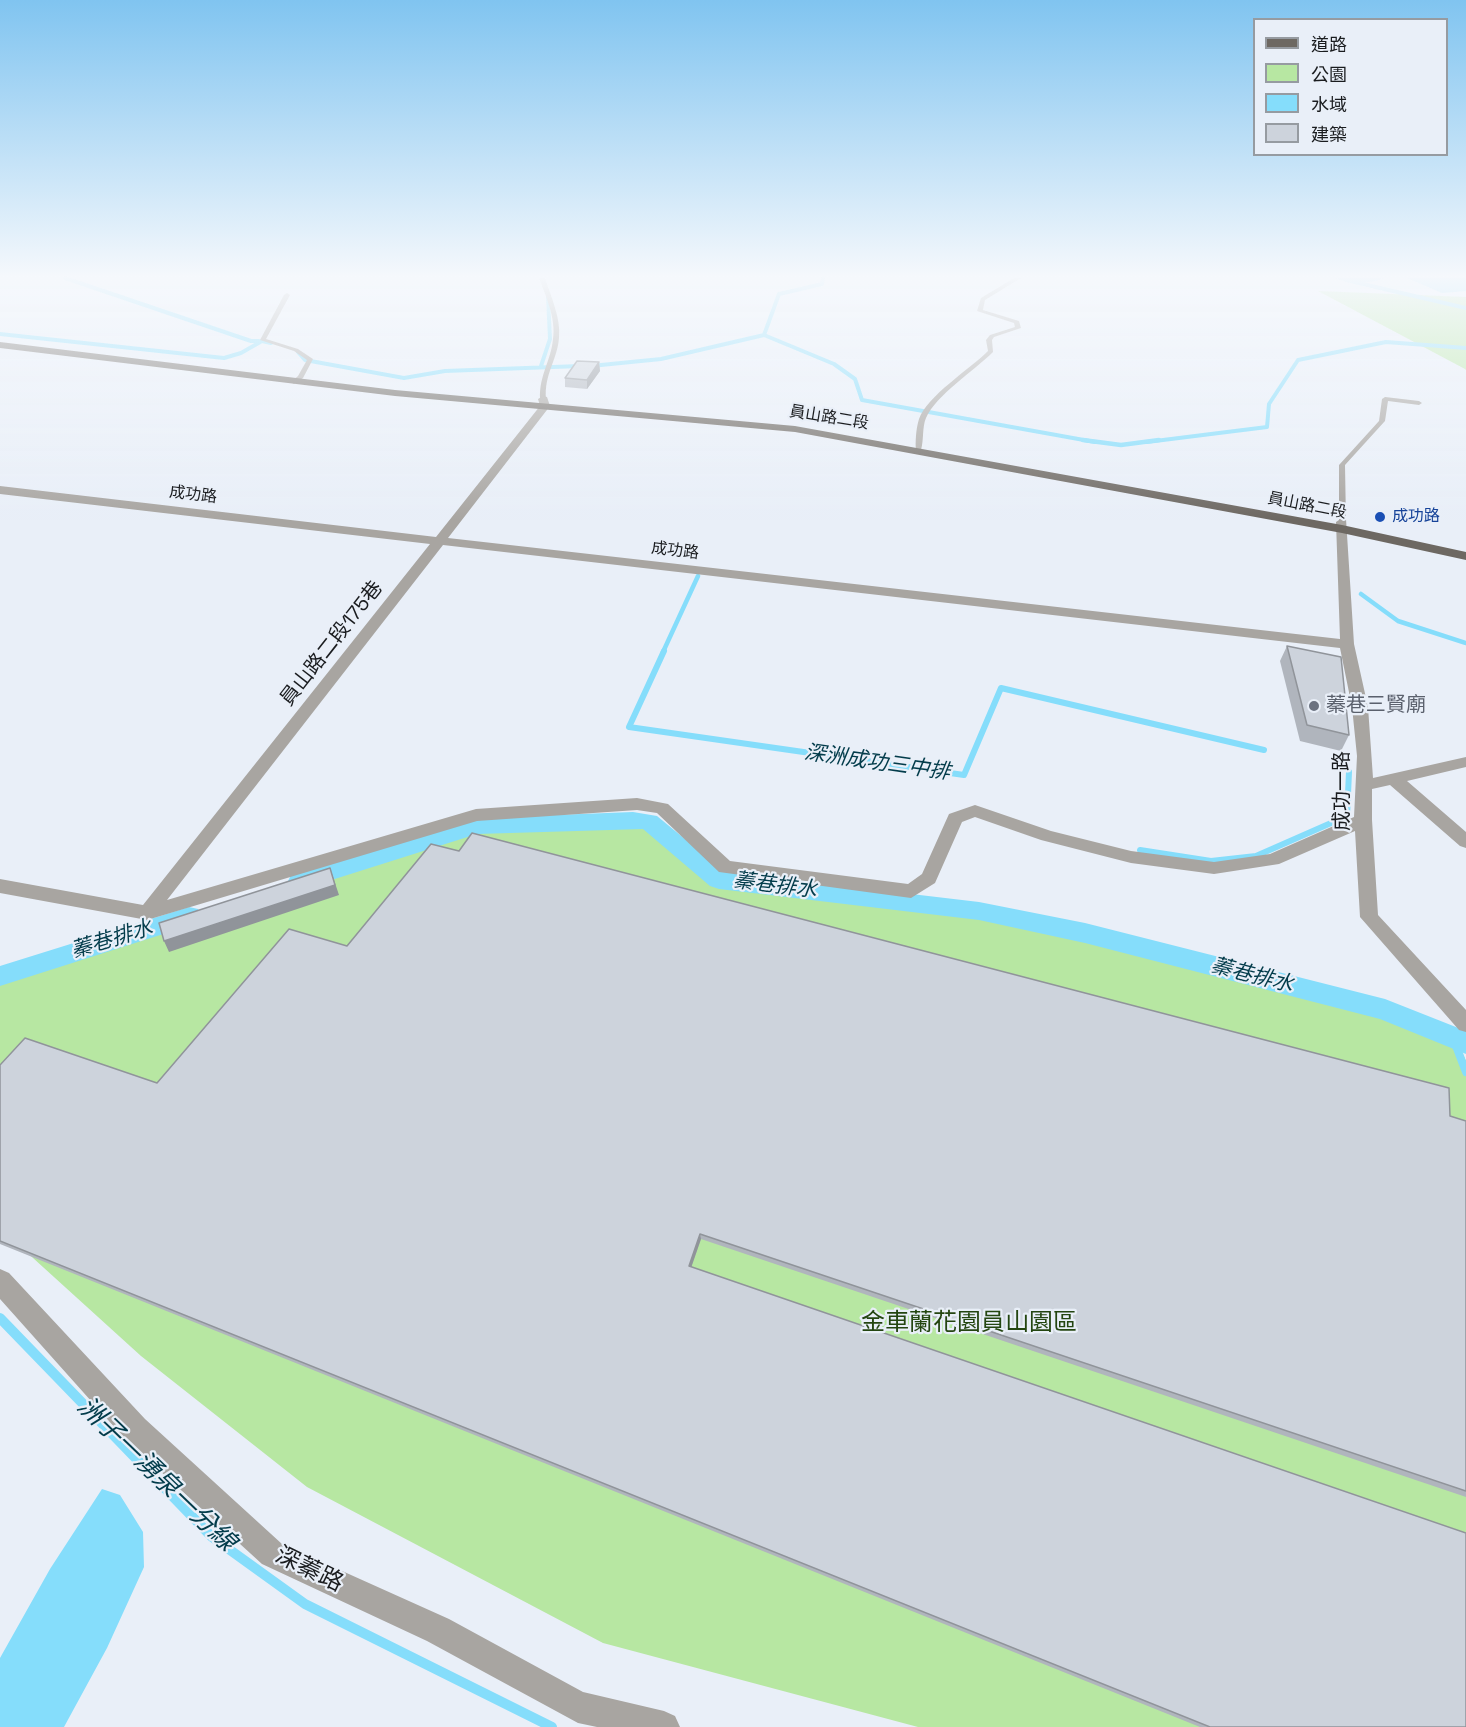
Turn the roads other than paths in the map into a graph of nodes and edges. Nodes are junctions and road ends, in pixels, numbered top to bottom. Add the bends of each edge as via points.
1 (115, 359) edge
2 (138, 359) edge
3 (309, 359) edge
4 (551, 359) edge
5 (984, 359) edge
6 (297, 380) junction
7 (544, 403) junction
8 (1419, 403) dead end
9 (919, 447) junction
10 (0, 490) edge
11 (1342, 526) junction
12 (440, 542) junction
13 (1466, 549) edge
14 (1466, 556) edge
15 (1347, 644) junction
16 (1466, 762) edge
17 (1393, 778) junction
18 (1364, 785) junction
19 (1363, 820) junction
20 (1466, 842) edge
21 (0, 886) edge
22 (147, 913) junction
23 (1466, 1024) edge
24 (0, 1281) edge
25 (664, 1727) edge

1 - 6 main road, 員山路二段
2 - 6 main road, 員山路二段
3 - 6 lane
4 - 7 lane via 541,382
5 - 9 lane via 922,418
6 - 7 main road, 員山路二段
7 - 9 main road, 員山路二段 via 749,423
7 - 12 street, 員山路二段175巷
8 - 11 lane via 1385,399 1382,421 1342,465
9 - 11 main road, 員山路二段
10 - 12 street, 成功路
11 - 13 main road, 員山路二段
11 - 14 main road, 員山路二段
11 - 15 street, 成功一路
12 - 15 street, 成功路
12 - 22 street, 員山路二段175巷
15 - 18 street, 成功一路 via 1360,707
16 - 17 street
17 - 18 street
17 - 20 street
18 - 19 street, 成功一路
19 - 22 street via 1273,860 1214,868 1131,857 1047,836 975,811 955,818 929,878 911,891 725,867 662,808 637,804 487,814
19 - 23 street, 成功一路 via 1369,917
21 - 22 street
24 - 25 street, 深蓁路 via 135,1429 272,1554 438,1630 578,1707

